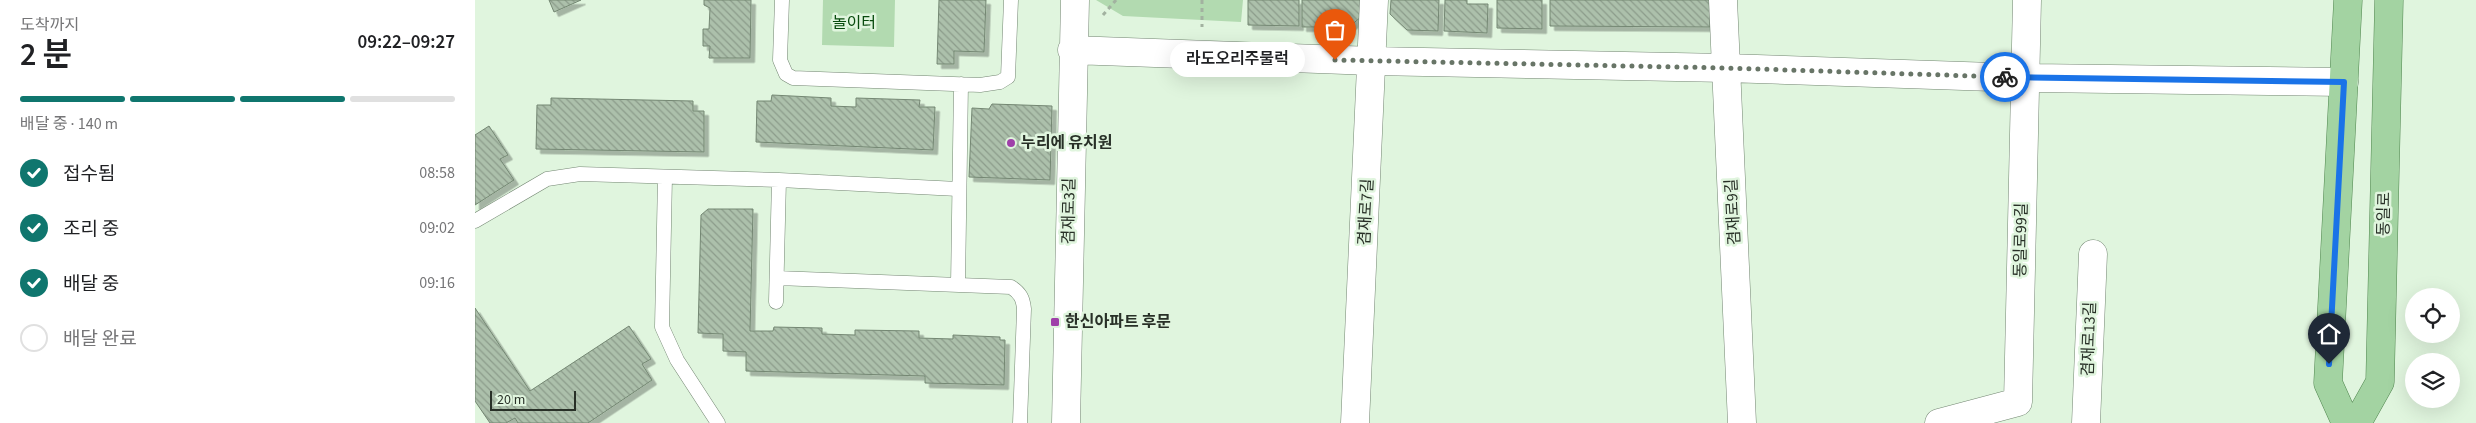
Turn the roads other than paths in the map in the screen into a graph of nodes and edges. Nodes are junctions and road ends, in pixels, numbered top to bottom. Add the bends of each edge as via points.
1 (781, 0) edge
2 (1011, 0) edge
3 (1075, 0) edge
4 (1374, 0) edge
5 (1723, 0) edge
6 (2027, 0) edge
7 (2348, 0) edge
8 (2389, 0) edge
9 (1072, 50) junction
10 (1373, 61) junction
11 (1726, 68) junction
12 (2023, 78) junction
13 (2344, 82) junction
14 (961, 84) junction
15 (665, 177) junction
16 (779, 180) junction
17 (958, 190) junction
18 (475, 221) edge
19 (2093, 254) dead end
20 (777, 278) junction
21 (958, 285) junction
22 (776, 302) dead end
23 (718, 423) edge
24 (1019, 423) edge
25 (1066, 423) edge
26 (1355, 423) edge
27 (1742, 423) edge
28 (1939, 423) edge
29 (2086, 423) edge
30 (2346, 423) edge
31 (2357, 423) edge

1 - 14 lane via 780,60 786,74 793,78
2 - 14 lane via 1008,77 989,85
3 - 9 street, 겸재로3길
4 - 10 street, 겸재로7길
5 - 11 street, 겸재로9길
6 - 12 street, 동일로99길
7 - 13 main road
8 - 31 main road, 동일로 via 2380,382
9 - 10 street
9 - 25 street, 겸재로3길
10 - 11 street
10 - 26 street, 겸재로7길
11 - 12 street
11 - 27 street, 겸재로9길
12 - 13 street
12 - 28 street, 동일로99길 via 2018,402
13 - 30 main road via 2328,383
14 - 17 lane
15 - 16 lane
15 - 18 lane via 580,174 552,178
15 - 23 lane via 662,327 677,360
16 - 17 lane
16 - 20 lane
17 - 21 lane
19 - 29 street, 겸재로13길
20 - 21 lane
20 - 22 lane
21 - 24 lane via 1011,287 1023,298

